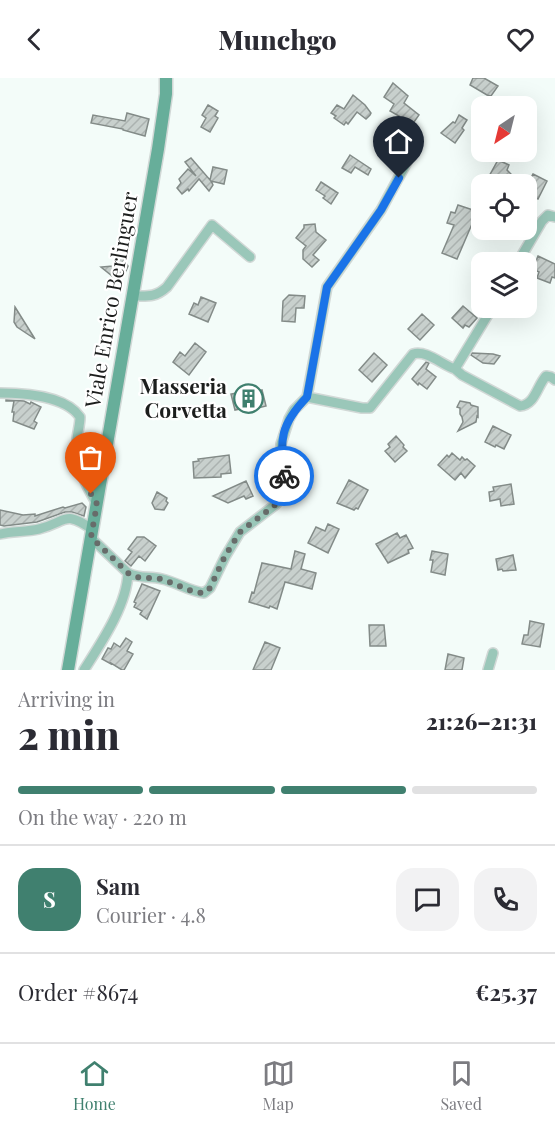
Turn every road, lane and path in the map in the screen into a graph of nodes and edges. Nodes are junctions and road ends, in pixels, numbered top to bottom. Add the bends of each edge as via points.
1 (166, 78) edge
2 (407, 162) dead end
3 (555, 217) edge
4 (524, 252) edge
5 (250, 257) dead end
6 (132, 296) junction
7 (486, 318) edge
8 (455, 369) junction
9 (555, 380) edge
10 (0, 393) edge
11 (307, 397) junction
12 (97, 504) junction
13 (0, 534) edge
14 (92, 534) junction
15 (128, 573) junction
16 (493, 653) dead end
17 (68, 670) edge
18 (84, 670) edge
19 (488, 670) edge

1 - 6 main road, Viale Enrico Berlinguer
2 - 11 street via 381,210 327,287
3 - 4 street via 548,215 542,221
5 - 6 street via 212,225 167,287 153,296
6 - 12 main road, Viale Enrico Berlinguer
7 - 8 street
8 - 9 street via 520,406 531,402 546,376
8 - 11 street via 418,352 370,408
10 - 12 street via 47,398 76,411 80,417 77,454
11 - 15 street via 289,419 281,444 282,497 240,532 210,588 204,593 194,592 162,579
12 - 14 main road, Viale Enrico Berlinguer
13 - 14 street via 38,529 72,518
14 - 15 street
14 - 17 main road, Viale Enrico Berlinguer
15 - 18 street via 123,598
16 - 19 street

